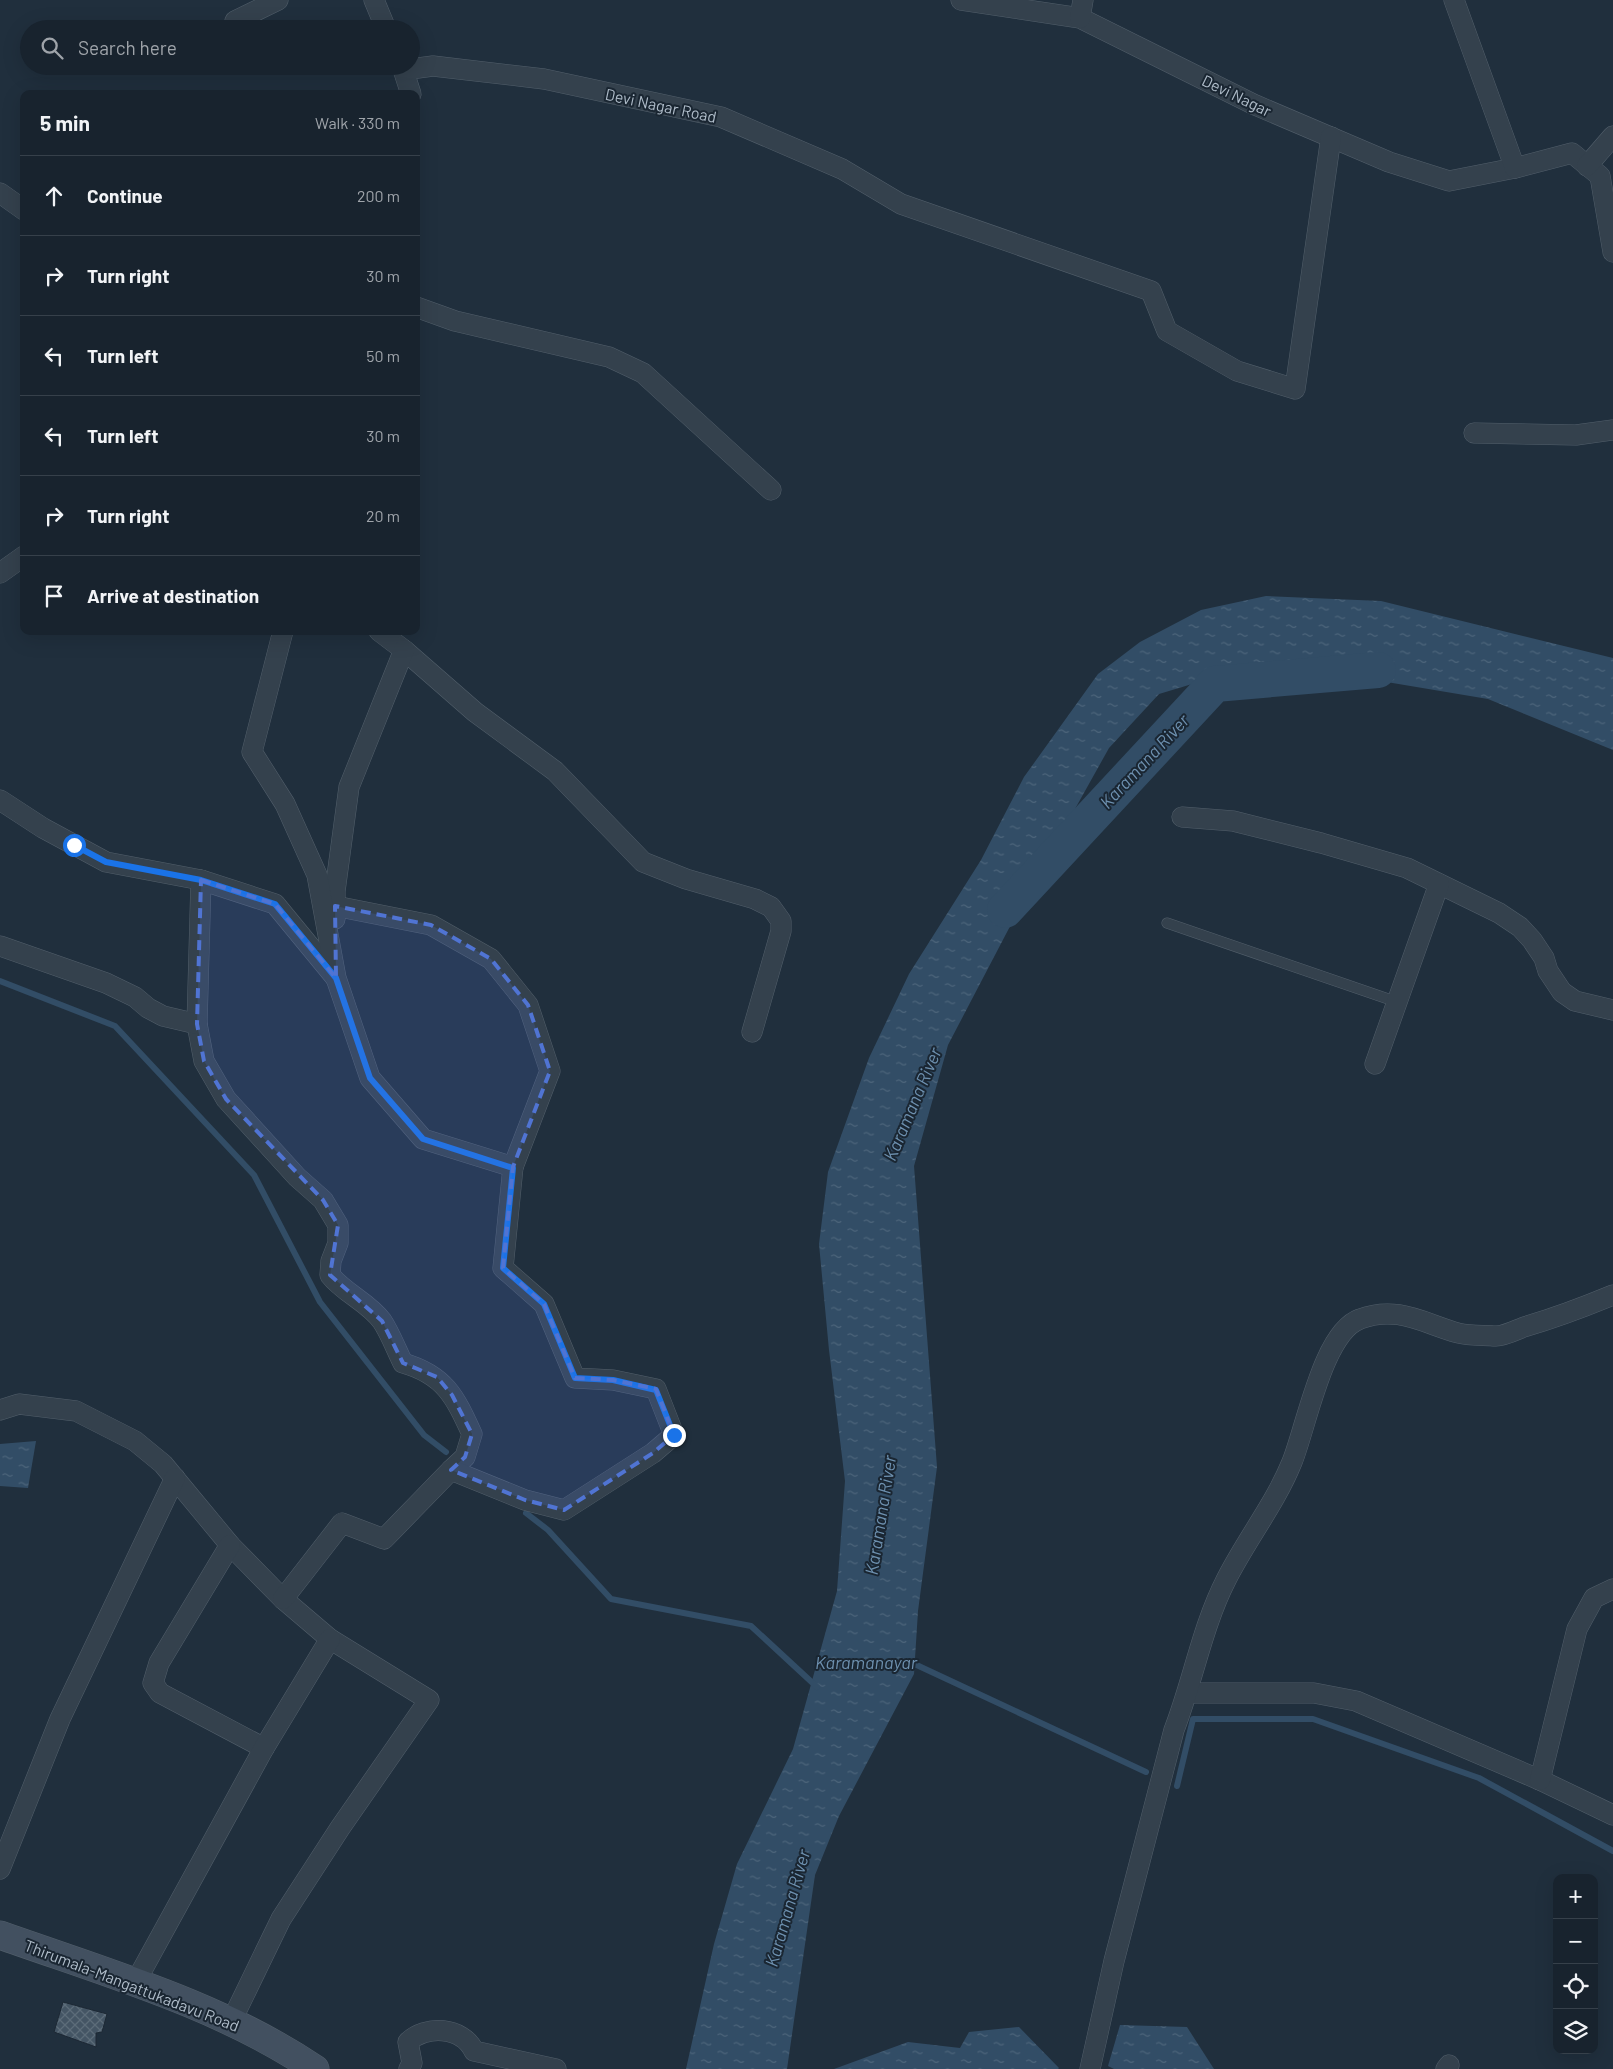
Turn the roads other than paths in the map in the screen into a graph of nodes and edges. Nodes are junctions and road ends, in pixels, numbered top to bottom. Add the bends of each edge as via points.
1 (278, 0) edge
2 (374, 0) edge
3 (961, 0) edge
4 (1454, 0) edge
5 (1082, 9) edge
6 (237, 20) edge
7 (382, 20) edge
8 (420, 67) edge
9 (405, 75) edge
10 (410, 90) edge
11 (1613, 136) edge
12 (1331, 137) junction
13 (1587, 166) junction
14 (1515, 168) junction
15 (0, 193) edge
16 (20, 207) edge
17 (1613, 252) edge
18 (420, 309) edge
19 (1613, 430) edge
20 (1474, 434) dead end
21 (772, 490) dead end
22 (20, 559) edge
23 (0, 573) edge
24 (282, 635) edge
25 (384, 635) edge
26 (404, 650) junction
27 (0, 800) edge
28 (1182, 817) dead end
29 (201, 880) junction
30 (1439, 884) junction
31 (335, 906) junction
32 (1167, 923) dead end
33 (0, 946) edge
34 (336, 978) junction
35 (1397, 1002) junction
36 (1613, 1010) edge
37 (196, 1024) junction
38 (752, 1032) dead end
39 (1374, 1064) dead end
40 (513, 1168) junction
41 (1613, 1295) edge
42 (0, 1410) edge
43 (451, 1470) junction
44 (174, 1478) junction
45 (230, 1545) junction
46 (1613, 1589) edge
47 (283, 1599) junction
48 (330, 1638) junction
49 (1188, 1694) junction
50 (264, 1748) junction
51 (1540, 1780) junction
52 (1613, 1815) edge
53 (0, 1869) edge
54 (0, 1935) edge
55 (135, 1983) junction
56 (232, 2020) junction
57 (315, 2069) edge
58 (410, 2069) edge
59 (556, 2069) edge
60 (1090, 2069) edge

1 - 6 street
2 - 7 street
3 - 5 street, Devi Nagar
4 - 14 street
5 - 12 street, Devi Nagar via 1253,104
8 - 12 street, Devi Nagar Road via 544,79 721,117 842,169 901,204 1151,291 1167,332 1237,371 1295,389
9 - 10 street
11 - 13 street
12 - 14 street, Devi Nagar via 1390,162 1449,181
13 - 14 street, Devi Nagar via 1572,153
13 - 17 street, Devi Nagar via 1600,176
15 - 16 street
18 - 21 street via 455,322 609,357 643,373
19 - 20 street via 1576,436
22 - 23 street
24 - 34 street via 252,752 285,804 317,875
25 - 26 street
26 - 31 street via 349,787 334,891
26 - 38 street via 475,712 555,771 643,862 771,907 781,921 780,931
27 - 29 street via 106,862
28 - 30 street via 1233,821 1321,843 1407,868
29 - 34 street via 275,904
29 - 37 street
30 - 35 street
30 - 36 street via 1499,913 1520,927 1544,958 1548,971 1562,992 1575,1001
31 - 34 street
31 - 40 street via 431,925 491,959 528,1005 550,1071
32 - 35 lane
33 - 37 street via 106,983 135,996 163,1016
34 - 40 street via 370,1078 423,1139
35 - 39 street
37 - 43 street via 204,1061 226,1099 297,1177 323,1200 338,1225 338,1243 330,1274 339,1287 382,1321 403,1362 437,1377 463,1414 472,1434 465,1457
40 - 43 street via 503,1268 544,1304 575,1378 613,1380 656,1390 674,1435 653,1453 564,1510 525,1500
41 - 49 street via 1498,1336 1460,1334 1415,1318 1385,1312 1358,1319 1341,1333 1328,1358 1292,1462 1225,1581
42 - 44 street via 19,1404 76,1411 135,1441 163,1464
43 - 47 street via 384,1539 342,1523
44 - 45 street
44 - 53 street via 60,1719
45 - 47 street
45 - 50 street via 159,1663 153,1683 160,1692
46 - 51 street via 1594,1598 1577,1629
47 - 48 street
48 - 50 street
48 - 56 street via 428,1700 281,1919
49 - 51 street via 1314,1693 1356,1701
49 - 60 street via 1174,1730 1114,1960
50 - 55 street
51 - 52 street
54 - 55 main road, Thirumala-Mangattukadavu Road
55 - 56 main road, Thirumala-Mangattukadavu Road
56 - 57 main road, Thirumala-Mangattukadavu Road
58 - 59 street via 408,2042 415,2035 435,2030 455,2034 474,2051

